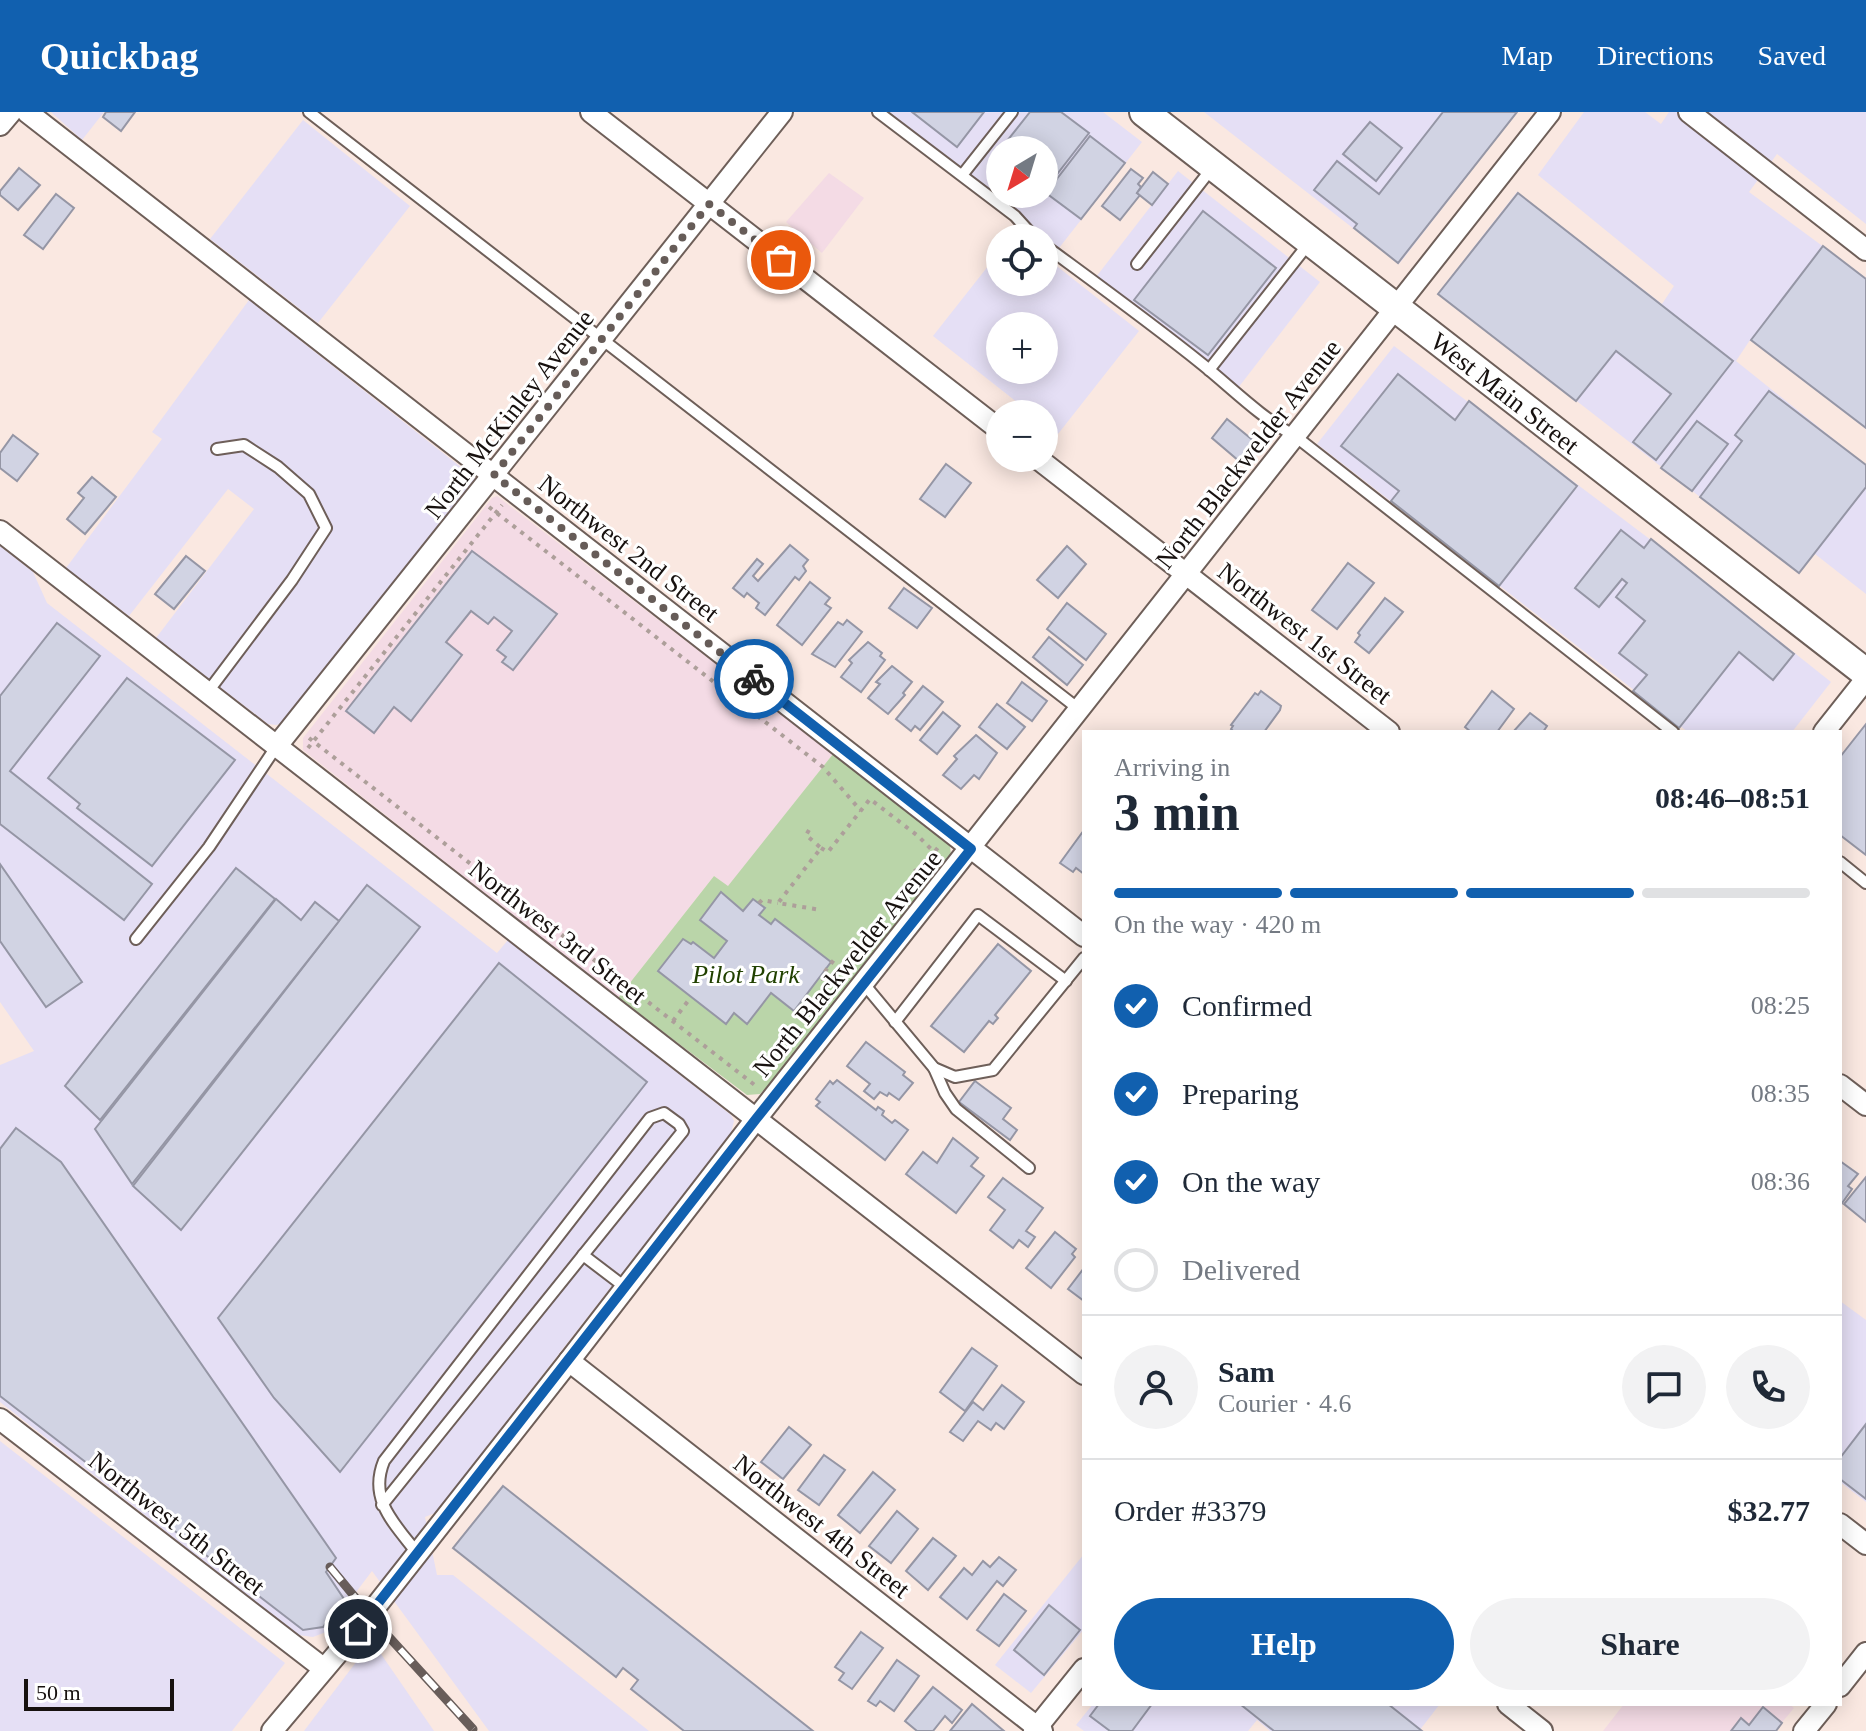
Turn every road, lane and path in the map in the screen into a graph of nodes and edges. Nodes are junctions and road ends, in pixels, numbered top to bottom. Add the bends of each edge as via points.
1 (11, 112) edge
2 (27, 112) edge
3 (309, 112) edge
4 (591, 112) edge
5 (782, 112) edge
6 (878, 112) edge
7 (1012, 112) edge
8 (1144, 112) edge
9 (1550, 112) edge
10 (1689, 112) edge
11 (0, 125) edge
12 (1213, 166) junction
13 (963, 174) junction
14 (709, 204) junction
15 (1022, 224) edge
16 (1310, 242) junction
17 (1866, 250) edge
18 (1058, 256) edge
19 (1137, 264) dead end
20 (1395, 308) junction
21 (601, 339) junction
22 (1209, 370) junction
23 (986, 419) edge
24 (1295, 436) junction
25 (217, 449) dead end
26 (1055, 472) edge
27 (494, 475) junction
28 (514, 490) junction
29 (477, 497) junction
30 (496, 512) junction
31 (0, 531) edge
32 (1186, 573) junction
33 (1866, 676) edge
34 (207, 693) junction
35 (1080, 710) junction
36 (293, 726) junction
37 (1386, 730) edge
38 (1670, 730) edge
39 (1826, 730) edge
40 (313, 741) junction
41 (276, 747) junction
42 (297, 763) junction
43 (861, 811) junction
44 (809, 830) dead end
45 (950, 832) junction
46 (821, 848) junction
47 (971, 849) junction
48 (934, 853) junction
49 (1842, 864) edge
50 (955, 870) junction
51 (914, 871) dead end
52 (1866, 883) edge
53 (759, 903) dead end
54 (778, 903) junction
55 (821, 910) dead end
56 (1082, 934) edge
57 (136, 939) dead end
58 (1082, 961) edge
59 (1066, 981) junction
60 (864, 984) junction
61 (691, 997) dead end
62 (673, 1021) junction
63 (895, 1022) junction
64 (934, 1068) junction
65 (1842, 1087) edge
66 (758, 1088) dead end
67 (1866, 1105) edge
68 (756, 1119) junction
69 (1029, 1168) dead end
70 (583, 1255) junction
71 (625, 1287) junction
72 (569, 1361) junction
73 (1082, 1372) edge
74 (0, 1419) edge
75 (382, 1505) junction
76 (1842, 1526) edge
77 (1866, 1544) edge
78 (417, 1553) junction
79 (1866, 1653) edge
80 (323, 1668) junction
81 (1082, 1672) edge
82 (1842, 1683) edge
83 (1511, 1706) edge
84 (1824, 1706) edge
85 (1038, 1730) edge
86 (272, 1731) edge
87 (1542, 1731) edge
88 (1804, 1731) edge

1 - 11 street
2 - 27 street, Northwest 2nd Street
3 - 21 lane
4 - 14 street
5 - 14 street, North McKinley Avenue
6 - 13 lane
7 - 13 lane
8 - 12 main road, West Main Street
9 - 20 street, North Blackwelder Avenue
10 - 17 street
12 - 16 main road, West Main Street
12 - 19 lane
13 - 15 lane
14 - 21 street, North McKinley Avenue
14 - 23 street
16 - 20 main road, West Main Street
16 - 22 lane
18 - 22 lane
20 - 24 street, North Blackwelder Avenue
20 - 33 main road, West Main Street
21 - 27 street, North McKinley Avenue
21 - 35 lane
22 - 24 lane
24 - 32 street, North Blackwelder Avenue
24 - 38 lane
25 - 34 lane via 244,445 278,467 309,494 326,528
26 - 32 street, Northwest 1st Street
27 - 28 street, Northwest 2nd Street
27 - 29 street, North McKinley Avenue
28 - 30 path
28 - 45 street, Northwest 2nd Street
29 - 30 path
29 - 36 street, North McKinley Avenue
30 - 40 path
30 - 43 path via 823,767
31 - 34 street, Northwest 3rd Street
32 - 35 street, North Blackwelder Avenue
32 - 37 street, Northwest 1st Street
33 - 39 street
34 - 41 street, Northwest 3rd Street
35 - 47 street, North Blackwelder Avenue
36 - 40 path
36 - 41 street, North McKinley Avenue
40 - 42 path
40 - 62 path
41 - 42 street, Northwest 3rd Street
41 - 57 lane via 209,847
42 - 68 street, Northwest 3rd Street
43 - 46 path via 828,852
43 - 48 path via 870,799
44 - 46 path via 806,835
45 - 47 street, Northwest 2nd Street
45 - 48 path
46 - 54 path
47 - 50 street, North Blackwelder Avenue
47 - 56 street, Northwest 2nd Street
48 - 50 path
48 - 51 path
49 - 52 lane
50 - 60 street, North Blackwelder Avenue
53 - 54 path
54 - 55 path
58 - 59 lane
59 - 63 lane via 978,915
59 - 64 lane via 993,1070 955,1077
60 - 63 lane
60 - 68 street, North Blackwelder Avenue
61 - 62 path
62 - 66 path
63 - 64 lane
64 - 69 lane via 956,1109
65 - 67 street
68 - 71 street, North Blackwelder Avenue
68 - 73 street, Northwest 3rd Street
70 - 71 lane
70 - 75 lane
70 - 75 lane via 683,1131 664,1113 650,1118 384,1461 379,1475
71 - 72 street, North Blackwelder Avenue
72 - 78 street, North Blackwelder Avenue
72 - 85 street, Northwest 4th Street
74 - 80 street, Northwest 5th Street
75 - 78 lane
76 - 77 street
78 - 80 street, North Blackwelder Avenue
79 - 82 street
80 - 86 street, North Blackwelder Avenue
81 - 85 street
83 - 87 street
84 - 88 street

